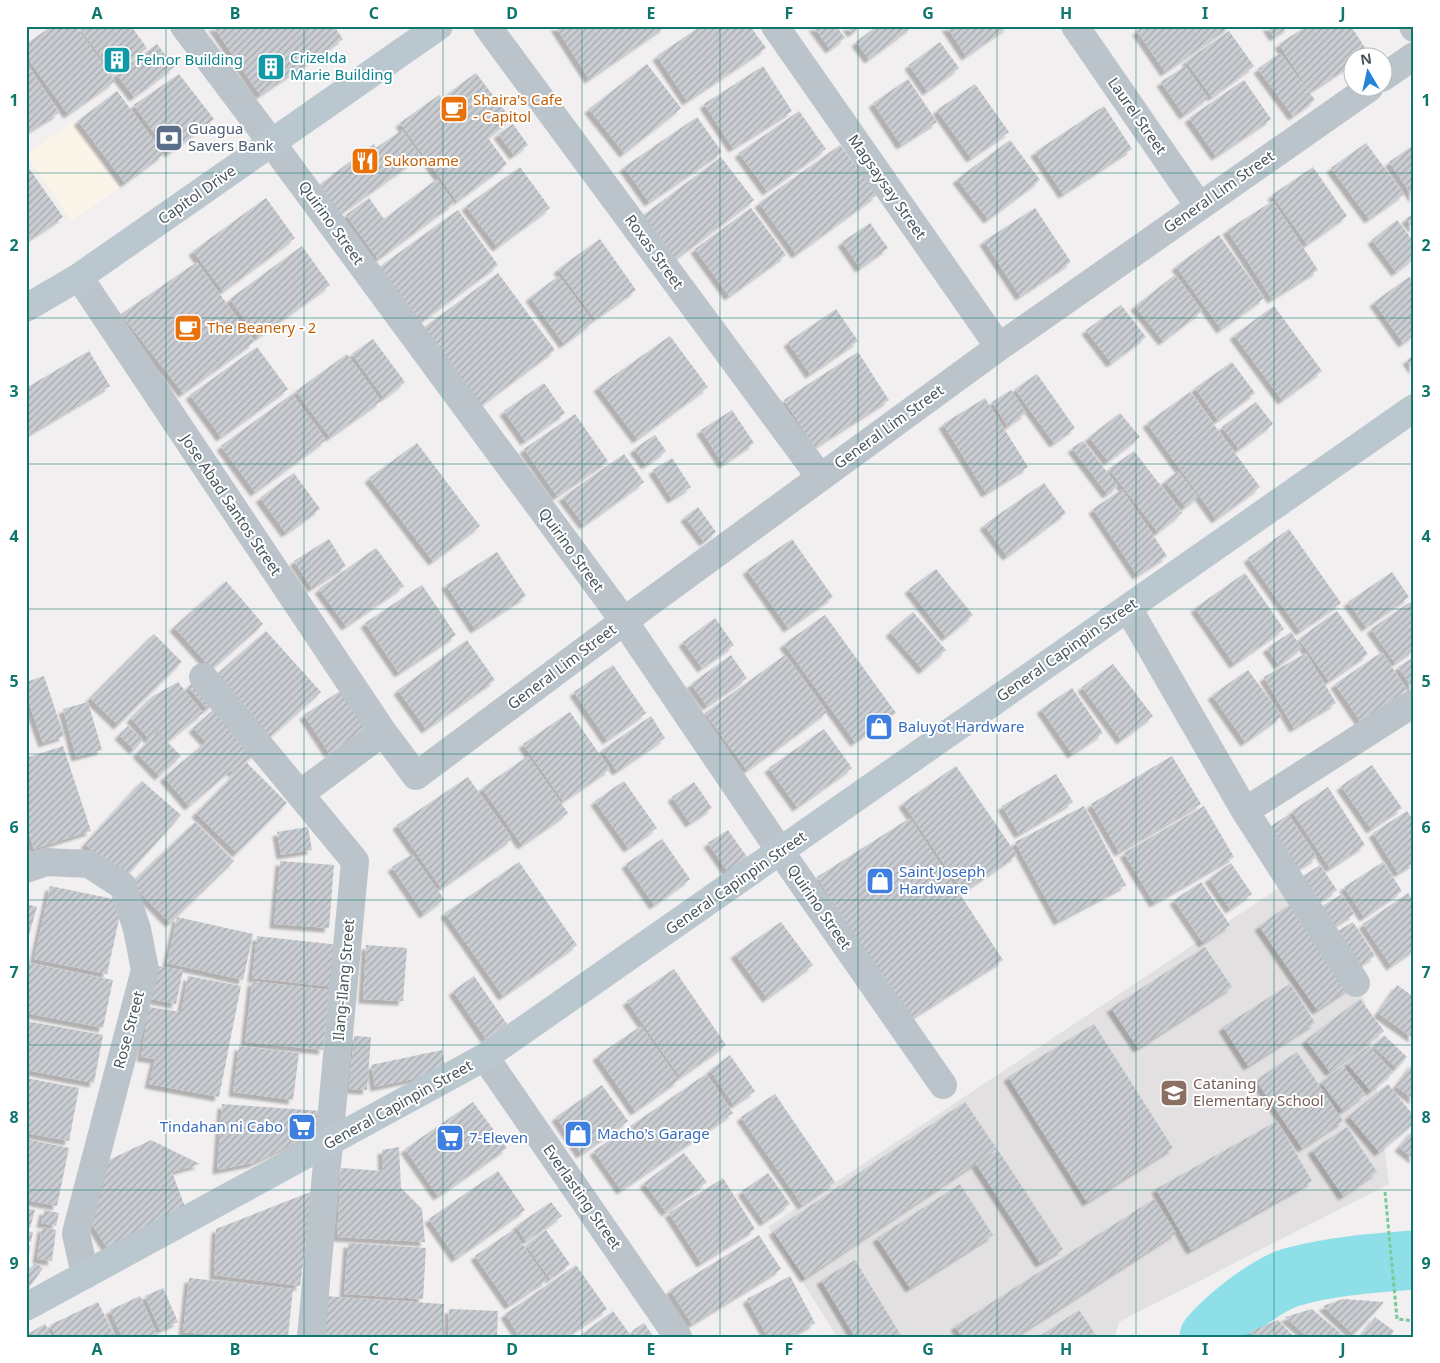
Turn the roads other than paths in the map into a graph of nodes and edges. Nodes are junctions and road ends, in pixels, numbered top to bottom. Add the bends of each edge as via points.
1 (184, 26) edge
2 (439, 26) edge
3 (487, 26) edge
4 (775, 26) edge
5 (1075, 26) edge
6 (1414, 56) edge
7 (1392, 71) edge
8 (1355, 98) edge
9 (271, 142) junction
10 (1199, 206) junction
11 (79, 277) junction
12 (26, 308) edge
13 (999, 347) junction
14 (1414, 408) edge
15 (820, 477) junction
16 (1128, 608) junction
17 (624, 621) junction
18 (203, 676) dead end
19 (1414, 703) edge
20 (384, 732) junction
21 (416, 776) joint
22 (300, 794) junction
23 (1245, 811) junction
24 (780, 851) junction
25 (26, 869) edge
26 (1356, 983) dead end
27 (485, 1057) junction
28 (943, 1085) dead end
29 (329, 1142) junction
30 (85, 1275) junction
31 (26, 1307) edge
32 (312, 1337) edge
33 (678, 1337) edge

1 - 9 street, Quirino Street
2 - 9 street, Capitol Drive
3 - 15 street, Roxas Street
4 - 13 street, Magsaysay Street
5 - 10 street, Laurel Street
6 - 7 street
8 - 10 street, General Lim Street
9 - 11 street, Capitol Drive
9 - 17 street, Quirino Street
10 - 13 street, General Lim Street
11 - 12 street, Capitol Drive
11 - 20 street, Jose Abad Santos Street
13 - 15 street, General Lim Street
14 - 16 street, General Capinpin Street
15 - 17 street, General Lim Street
16 - 23 street
16 - 24 street, General Capinpin Street
17 - 21 street, General Lim Street
17 - 24 street, Quirino Street
18 - 22 street, Ilang-Ilang Street
19 - 23 street
20 - 21 street, Jose Abad Santos Street
20 - 22 street
22 - 29 street, Ilang-Ilang Street via 355,861
23 - 26 street
24 - 27 street, General Capinpin Street
24 - 28 street, Quirino Street
25 - 30 street, Rose Street via 46,862 89,864 123,886 145,970 77,1228
27 - 29 street, General Capinpin Street
27 - 33 street, Everlasting Street
29 - 30 street, General Capinpin Street
29 - 32 street, Ilang-Ilang Street
30 - 31 street, General Capinpin Street

